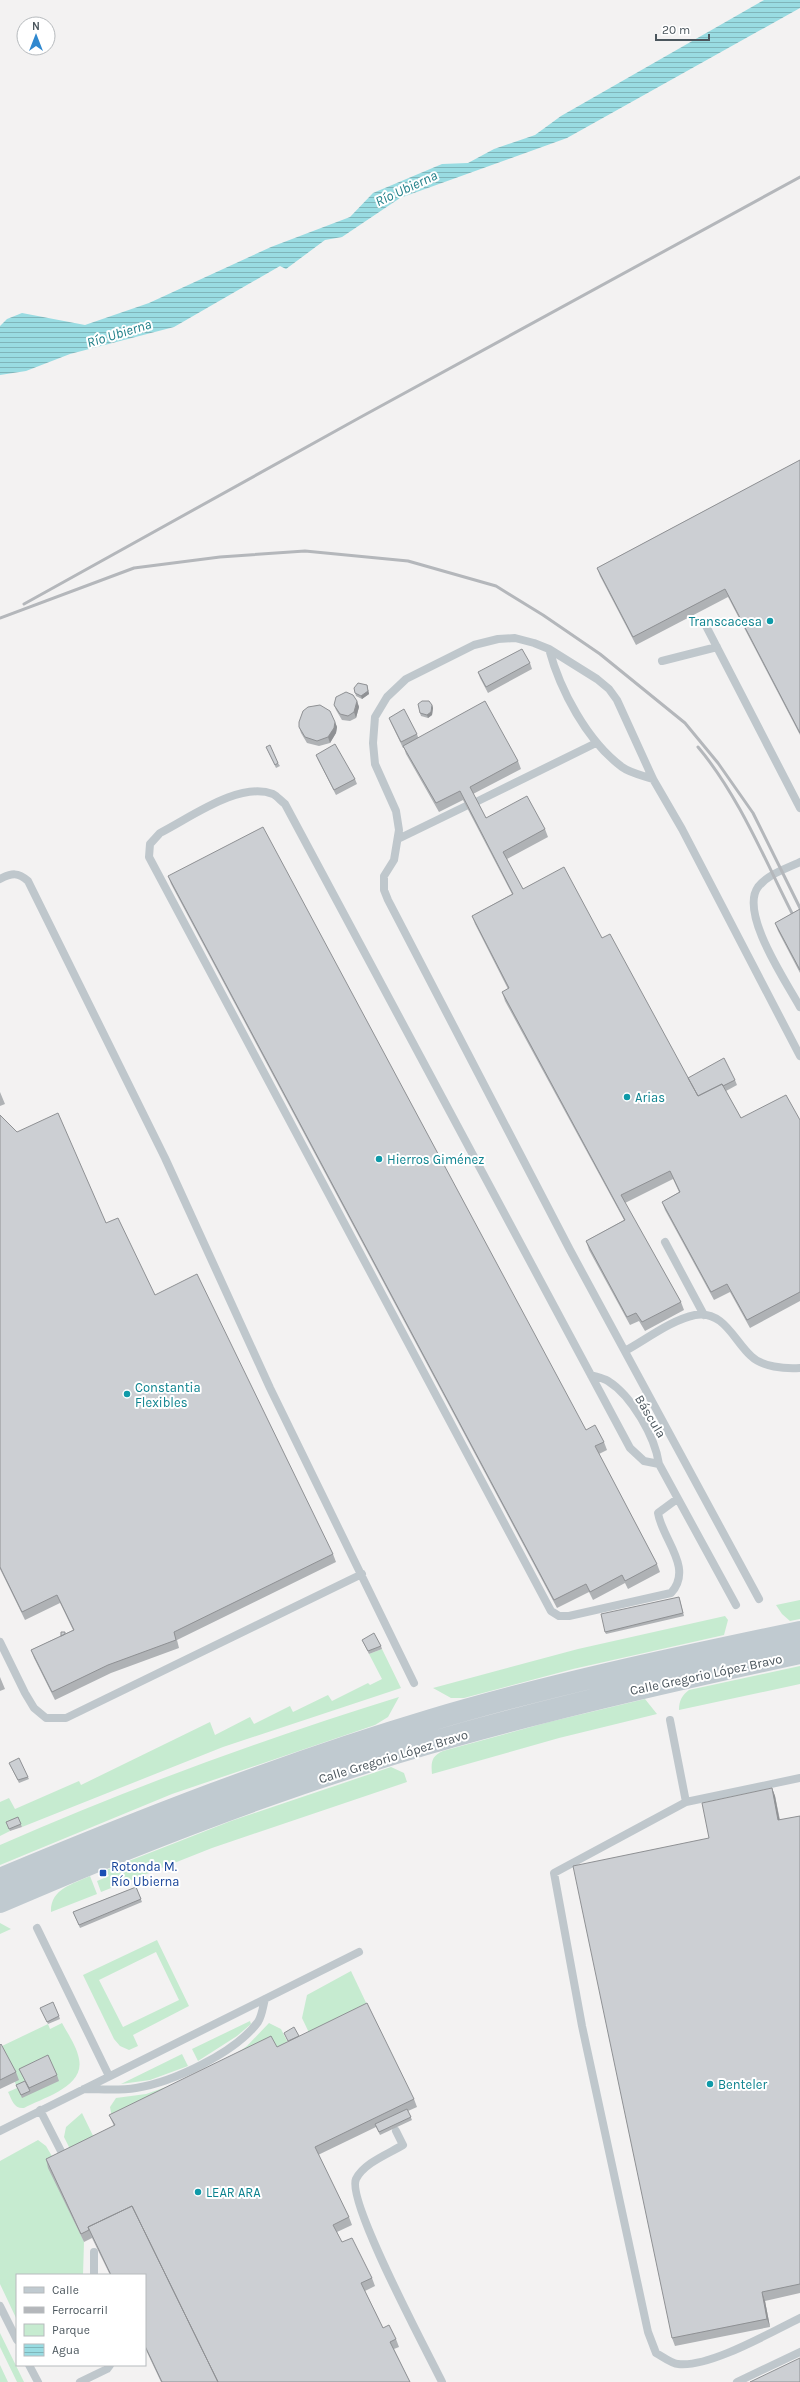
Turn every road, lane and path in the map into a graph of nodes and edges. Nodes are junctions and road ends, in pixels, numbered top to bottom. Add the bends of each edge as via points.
1 (706, 626) dead end
2 (717, 647) junction
3 (548, 649) junction
4 (662, 661) dead end
5 (596, 743) junction
6 (653, 780) junction
7 (476, 802) edge
8 (466, 806) edge
9 (800, 808) edge
10 (398, 839) junction
11 (800, 862) edge
12 (0, 879) edge
13 (800, 1007) edge
14 (800, 1056) edge
15 (665, 1242) dead end
16 (704, 1315) junction
17 (625, 1351) junction
18 (800, 1368) edge
19 (591, 1374) junction
20 (659, 1464) junction
21 (677, 1499) junction
22 (362, 1574) junction
23 (759, 1599) dead end
24 (736, 1605) dead end
25 (800, 1632) edge
26 (0, 1642) edge
27 (800, 1653) edge
28 (414, 1683) dead end
29 (670, 1720) dead end
30 (800, 1778) edge
31 (686, 1802) junction
32 (0, 1879) edge
33 (0, 1902) edge
34 (37, 1928) dead end
35 (359, 1952) dead end
36 (265, 1999) junction
37 (109, 2076) junction
38 (83, 2089) junction
39 (40, 2110) junction
40 (0, 2131) edge
41 (396, 2131) dead end
42 (64, 2157) edge
43 (94, 2252) edge
44 (94, 2274) edge
45 (0, 2306) edge
46 (800, 2318) edge
47 (16, 2338) edge
48 (800, 2352) edge
49 (30, 2366) edge
50 (109, 2366) edge
51 (38, 2382) edge
52 (80, 2382) edge
53 (442, 2382) edge
54 (737, 2382) edge

1 - 2 lane
2 - 4 lane
2 - 9 lane
3 - 5 lane via 554,669
3 - 6 lane via 609,689 620,706
3 - 10 lane via 515,638 474,644 406,679 387,697 375,717 373,743 375,764 396,811
5 - 6 lane via 623,768
5 - 7 lane
6 - 14 lane via 682,829
8 - 10 lane
10 - 17 lane via 394,860 384,876 388,900
11 - 13 lane via 763,882 757,888 754,903 762,938
12 - 22 lane via 11,874 20,874 28,881 164,1158 270,1388
15 - 16 lane
16 - 17 lane via 681,1320
16 - 18 lane via 722,1321 751,1357 769,1365
17 - 23 lane
19 - 20 lane via 630,1448 644,1461
19 - 20 lane, Báscula via 607,1380 632,1403 657,1450
19 - 21 lane via 284,804 274,795 259,791 236,794 160,833 150,844 149,857 551,1611 559,1616 569,1616 671,1593 676,1586 680,1570 660,1524 658,1513
20 - 21 lane, Báscula
21 - 24 lane, Báscula
22 - 26 lane via 66,1718 46,1718 34,1708
22 - 28 lane
25 - 32 main road, Calle Gregorio López Bravo via 600,1675 429,1721 277,1770 184,1804
27 - 33 main road, Calle Gregorio López Bravo via 636,1689 411,1749 229,1810 82,1866
29 - 31 lane
30 - 31 lane
31 - 46 lane via 554,1874 582,2026 648,2332 656,2353 678,2364 700,2362 733,2350
34 - 37 lane
35 - 36 lane
36 - 37 lane
36 - 38 lane via 259,2020 254,2027 196,2068 161,2082 136,2088
37 - 38 lane
38 - 39 lane
39 - 40 lane
39 - 42 lane
41 - 53 lane via 402,2145 366,2167 356,2179 355,2191 361,2212 381,2257
43 - 44 lane
45 - 47 lane
48 - 54 lane
49 - 51 lane
50 - 52 lane

